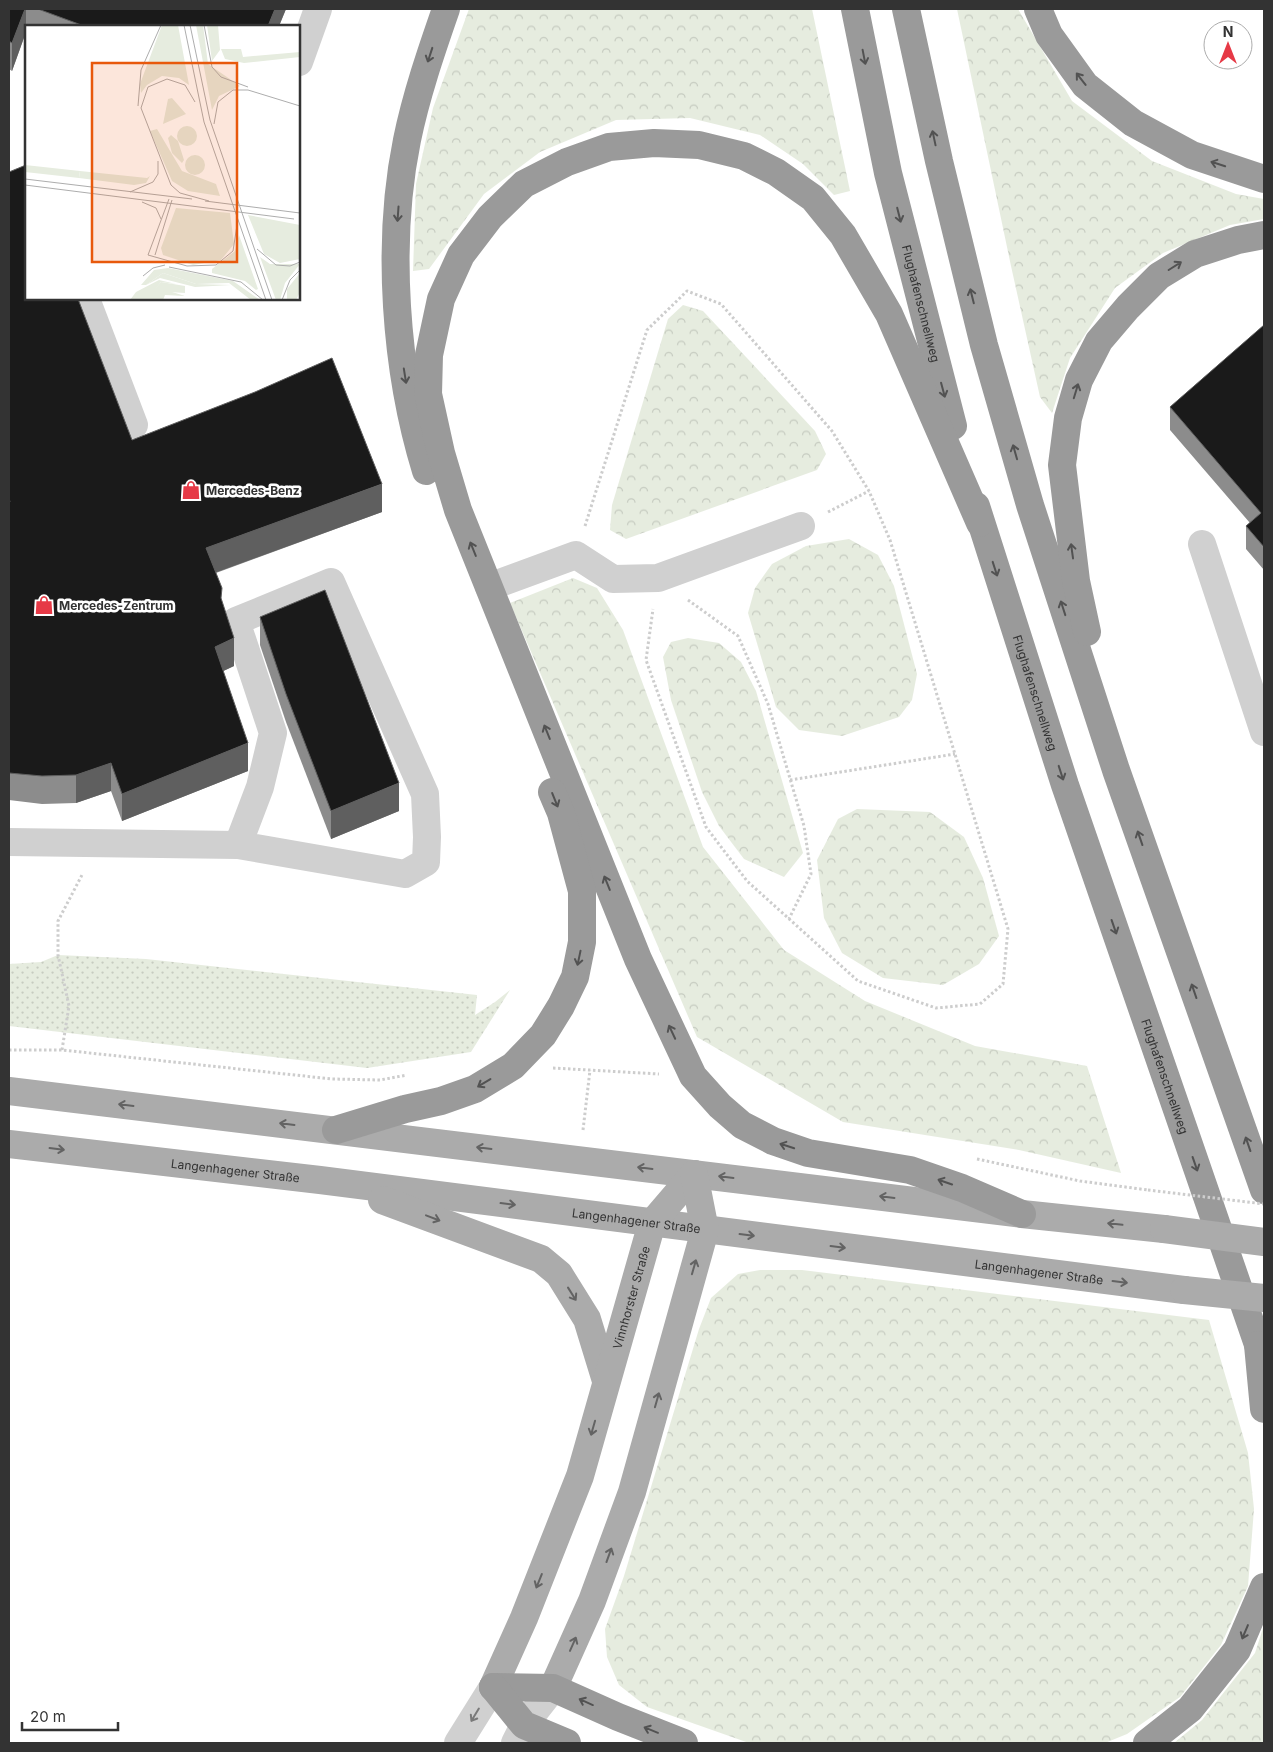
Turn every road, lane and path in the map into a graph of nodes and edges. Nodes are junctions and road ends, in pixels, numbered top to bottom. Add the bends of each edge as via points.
1 (318, 9) edge
2 (446, 9) edge
3 (855, 9) edge
4 (906, 9) edge
5 (1038, 9) edge
6 (300, 59) edge
7 (1264, 179) edge
8 (1264, 235) edge
9 (86, 300) edge
10 (134, 425) dead end
11 (869, 491) junction
12 (980, 522) junction
13 (801, 526) joint
14 (1202, 544) dead end
15 (576, 555) junction
16 (658, 578) junction
17 (489, 588) junction
18 (1264, 732) edge
19 (955, 754) junction
20 (1116, 770) junction
21 (790, 780) junction
22 (9, 842) edge
23 (90, 843) junction
24 (238, 845) junction
25 (789, 919) junction
26 (9, 1050) edge
27 (62, 1050) junction
28 (513, 1066) junction
29 (590, 1070) junction
30 (416, 1073) dead end
31 (693, 1076) junction
32 (9, 1090) edge
33 (336, 1130) junction
34 (9, 1144) edge
35 (973, 1158) dead end
36 (580, 1160) junction
37 (694, 1174) junction
38 (320, 1180) junction
39 (1264, 1190) edge
40 (1264, 1204) edge
41 (1022, 1214) junction
42 (652, 1223) junction
43 (705, 1230) junction
44 (1264, 1242) edge
45 (1264, 1298) edge
46 (1261, 1354) edge
47 (606, 1381) junction
48 (1264, 1408) edge
49 (1264, 1587) edge
50 (493, 1687) junction
51 (553, 1688) junction
52 (520, 1734) edge
53 (458, 1743) edge
54 (567, 1743) edge
55 (684, 1743) edge
56 (1147, 1743) edge

1 - 6 street
2 -> 28 highway via 407,140 397,213 396,288 403,364 422,458 441,516 561,813 582,891 582,942 575,977 543,1035
3 -> 12 highway, Flughafenschnellweg via 888,173
20 -> 4 highway via 1030,505 984,345
7 -> 5 highway via 1192,156 1133,123 1085,85 1049,35
20 -> 8 highway via 1075,572 1062,465 1068,418 1079,380 1099,341 1159,276 1194,254
9 - 10 street
11 - 13 path
11 - 15 path via 832,431 721,304 686,291 647,330
11 - 19 path via 890,540
17 -> 12 highway via 458,510 440,453 428,394 429,355 441,299 461,255 490,217 524,184 568,162 609,147 654,143 699,145 744,156 776,172 813,198 843,235 889,314
12 -> 46 highway, Flughafenschnellweg via 1068,794
13 - 16 street
14 - 18 street
15 - 16 street via 613,580
15 - 17 street
16 - 21 path via 738,636 768,704
16 - 25 path via 646,660 706,827 746,881
31 -> 17 highway via 638,959
19 - 21 path
19 - 25 path via 1008,929 1003,984 980,1004 936,1008 858,981
39 -> 20 highway
21 - 25 path via 804,826 811,874
22 - 23 street
23 - 24 street
23 - 27 path via 89,862 58,921 58,955 69,1006
24 - 24 street via 405,874 426,862 425,794 331,582 236,621 273,733 260,787
26 - 27 path
27 - 30 path via 332,1078 380,1080
28 - 29 path
28 -> 33 highway via 467,1092
29 - 31 path
29 - 36 path
41 -> 31 highway via 910,1170 808,1153 773,1141 742,1125
33 -> 32 main road
36 -> 33 main road
34 -> 38 main road, Langenhagener Straße
35 - 40 path, bridge via 1080,1181
37 -> 36 main road
41 -> 37 main road
37 - 42 main road, Vinnhorster Straße
37 - 43 main road
38 -> 42 main road, Langenhagener Straße
38 -> 47 main road via 406,1207 540,1259 559,1274 587,1319
44 -> 41 main road, bridge
42 - 43 main road, Langenhagener Straße
42 - 47 main road, Vinnhorster Straße
43 -> 45 main road, Langenhagener Straße, bridge
51 -> 43 main road via 592,1601 632,1492
46 - 48 highway, Flughafenschnellweg
47 -> 50 main road, Vinnhorster Straße via 580,1476 528,1609
49 -> 56 highway via 1238,1650 1190,1709
50 - 51 highway
50 - 52 highway
50 -> 53 street, Vinnhorster Straße
51 - 52 street
55 -> 51 highway
52 - 54 highway

